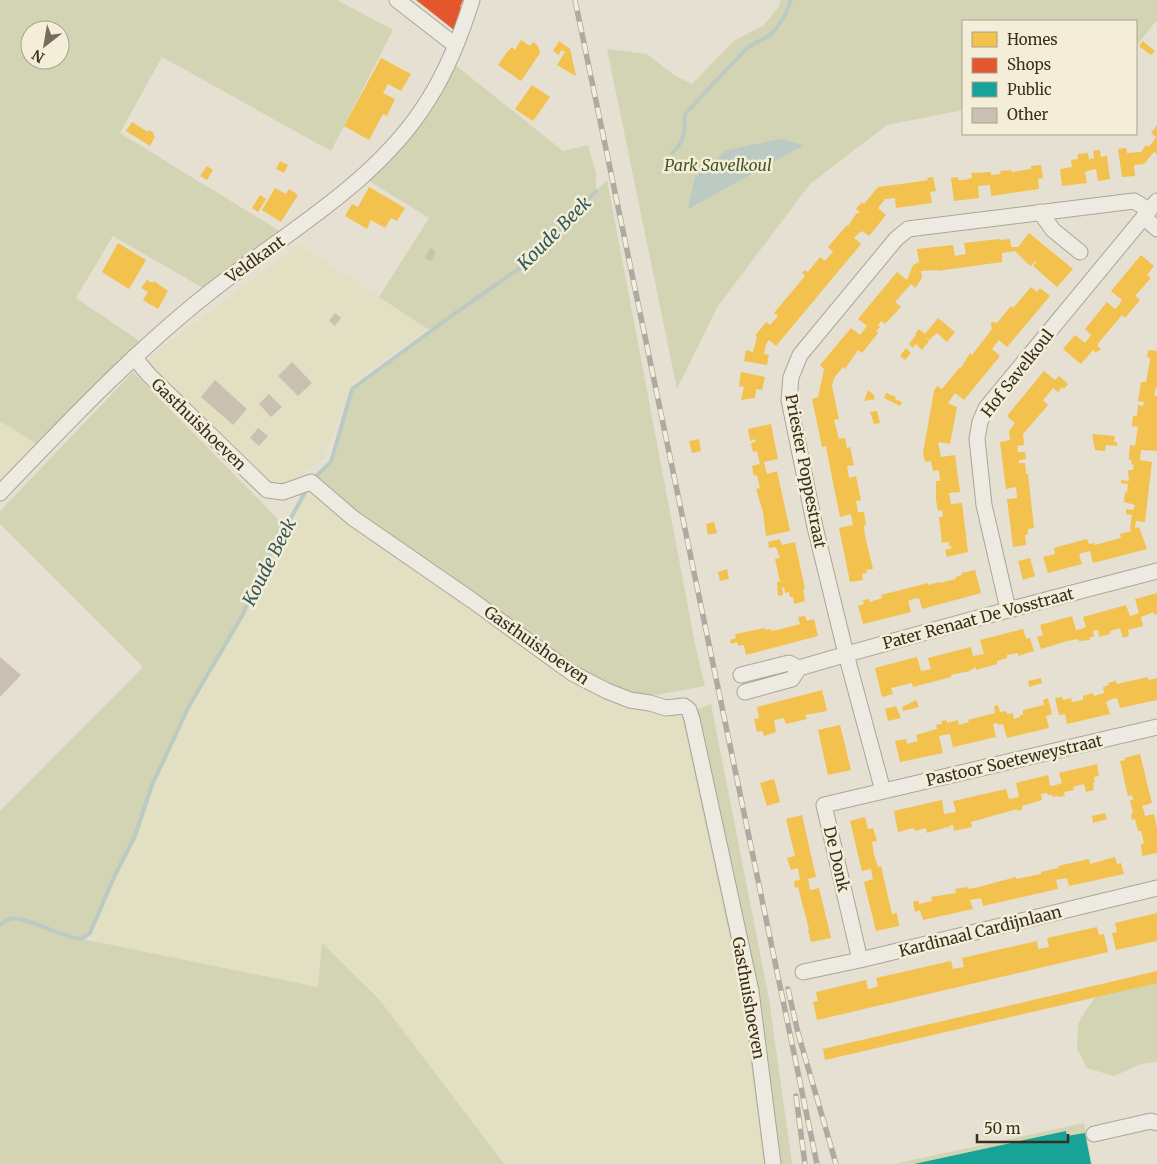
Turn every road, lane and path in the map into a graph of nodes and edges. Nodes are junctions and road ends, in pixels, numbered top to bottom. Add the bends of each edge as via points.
1 (397, 0) edge
2 (472, 0) edge
3 (455, 45) junction
4 (1150, 210) edge
5 (1040, 212) junction
6 (1157, 228) edge
7 (1080, 252) dead end
8 (134, 357) junction
9 (0, 493) edge
10 (1157, 571) edge
11 (1008, 609) junction
12 (846, 654) junction
13 (799, 668) junction
14 (741, 675) dead end
15 (745, 692) dead end
16 (1156, 732) edge
17 (877, 792) junction
18 (1157, 888) edge
19 (860, 960) junction
20 (803, 972) dead end
21 (1157, 1123) edge
22 (1094, 1134) dead end
23 (773, 1164) edge

1 - 3 street
2 - 3 street, Veldkant
3 - 8 street, Veldkant via 431,96 382,158 296,230 210,292
4 - 5 street, Priester Poppestraat via 1134,202
4 - 6 street
4 - 11 street, Hof Savelkoul via 986,408 980,422 977,440 984,505
5 - 7 street via 1053,230
5 - 12 street, Priester Poppestraat via 908,229 896,239 800,355 791,377 789,400
8 - 9 street, Veldkant
8 - 23 street, Gasthuishoeven via 267,490 283,492 311,482 353,518 572,673 630,700 666,708 684,706 689,710 751,991
10 - 11 street, Pater Renaat De Vosstraat
11 - 12 street, Pater Renaat De Vosstraat
12 - 13 street, Pater Renaat De Vosstraat
12 - 17 street, Priester Poppestraat
13 - 14 street, Pater Renaat De Vosstraat via 789,663
13 - 15 street, Pater Renaat De Vosstraat via 792,680
16 - 17 street, Pastoor Soeteweystraat
17 - 19 street, De Donk via 824,805
18 - 19 street, Kardinaal Cardijnlaan
19 - 20 street, Kardinaal Cardijnlaan
21 - 22 street via 1151,1121

